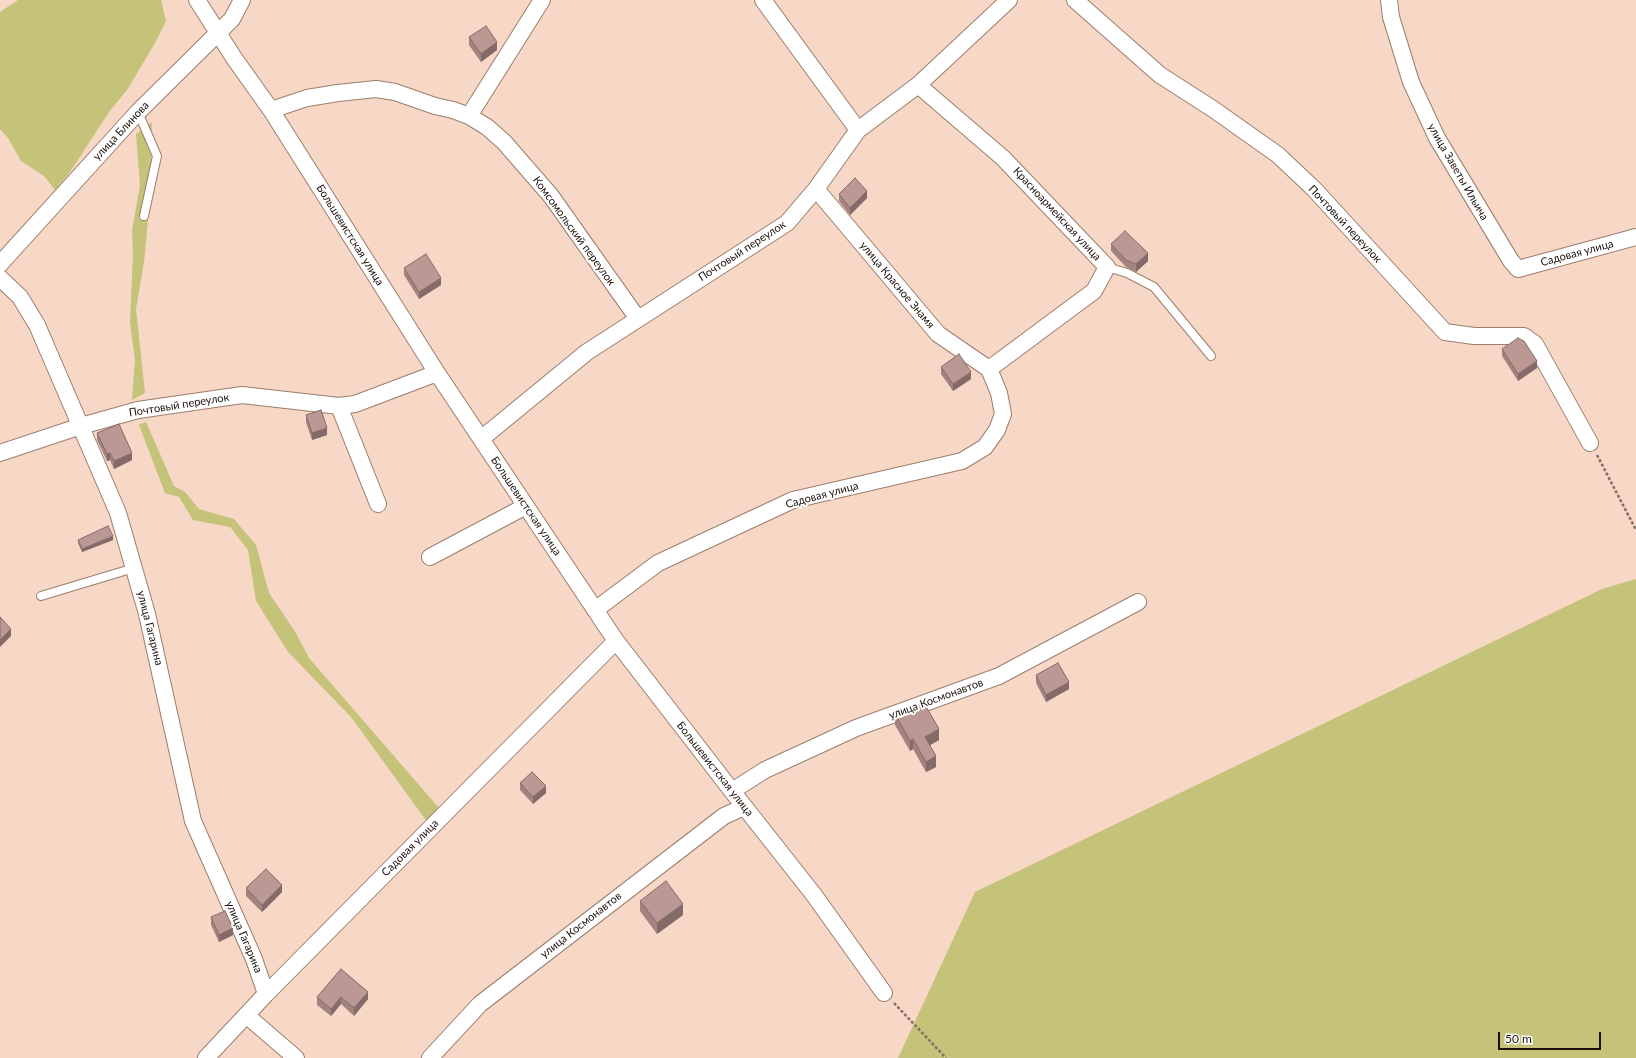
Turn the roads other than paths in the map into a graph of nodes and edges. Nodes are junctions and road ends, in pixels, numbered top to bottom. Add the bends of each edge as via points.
1 (197, 0) edge
2 (242, 0) edge
3 (542, 0) edge
4 (763, 0) edge
5 (1008, 0) edge
6 (1075, 0) edge
7 (1389, 0) edge
8 (218, 32) junction
9 (918, 86) junction
10 (271, 110) junction
11 (138, 112) junction
12 (469, 116) junction
13 (858, 130) junction
14 (816, 189) junction
15 (144, 216) dead end
16 (1636, 237) edge
17 (0, 264) edge
18 (1107, 268) junction
19 (1518, 269) joint
20 (0, 278) edge
21 (638, 319) junction
22 (1211, 356) dead end
23 (989, 369) junction
24 (437, 373) junction
25 (339, 406) junction
26 (81, 426) junction
27 (481, 439) junction
28 (1590, 443) road end
29 (0, 452) edge
30 (378, 504) dead end
31 (526, 506) junction
32 (430, 557) dead end
33 (134, 568) junction
34 (41, 596) dead end
35 (1138, 602) dead end
36 (595, 610) junction
37 (616, 641) junction
38 (732, 791) junction
39 (744, 807) junction
40 (884, 992) road end
41 (266, 994) junction
42 (246, 1015) junction
43 (206, 1058) edge
44 (296, 1058) edge
45 (430, 1058) edge

1 - 8 street, Большевистская улица
2 - 8 street, улица Блинова via 232,19
3 - 12 street
4 - 13 street
5 - 9 street, Почтовый переулок
6 - 28 street, Почтовый переулок via 1160,75 1278,155 1314,189 1445,332 1474,336 1524,336 1535,344
7 - 19 street, улица Заветы Ильича via 1391,17 1411,82 1437,138
8 - 10 street, Большевистская улица
8 - 11 street, улица Блинова
9 - 13 street, Почтовый переулок
9 - 18 street, Красноармейская улица via 1003,158
10 - 12 street, Комсомольский переулок via 307,98 376,89 395,92
10 - 24 street, Большевистская улица
11 - 15 lane via 156,156
11 - 17 street, улица Блинова
12 - 21 street, Комсомольский переулок via 504,142 551,196
13 - 14 street, Почтовый переулок
14 - 21 street, Почтовый переулок via 788,223
14 - 23 street, улица Красное Знамя via 938,334
16 - 19 street, Садовая улица
18 - 22 lane, Красноармейская улица via 1128,273 1154,287
18 - 23 street via 1094,291
20 - 26 street, улица Гагарина via 20,297 29,310
21 - 27 street, Почтовый переулок via 587,352
23 - 36 street, Садовая улица via 999,393 1003,414 997,430 985,447 962,462 793,500 658,563
24 - 25 street, Почтовый переулок via 355,404
24 - 27 street, Большевистская улица
25 - 26 street, Почтовый переулок via 242,395 138,410
25 - 30 street
26 - 29 street, Почтовый переулок
26 - 33 street, улица Гагарина via 118,513
27 - 31 street, Большевистская улица
31 - 32 street
31 - 36 street, Большевистская улица
33 - 34 lane
33 - 41 street, улица Гагарина via 147,614 194,821 254,959
35 - 38 street, улица Космонавтов via 1000,676 856,728 765,770
36 - 37 street, Большевистская улица
37 - 38 street, Большевистская улица
37 - 41 street, Садовая улица
38 - 39 street, Большевистская улица
39 - 40 street, Большевистская улица via 814,895
39 - 45 street, улица Космонавтов via 724,816 480,1004
41 - 42 street, Садовая улица
42 - 43 street, Садовая улица
42 - 44 street

